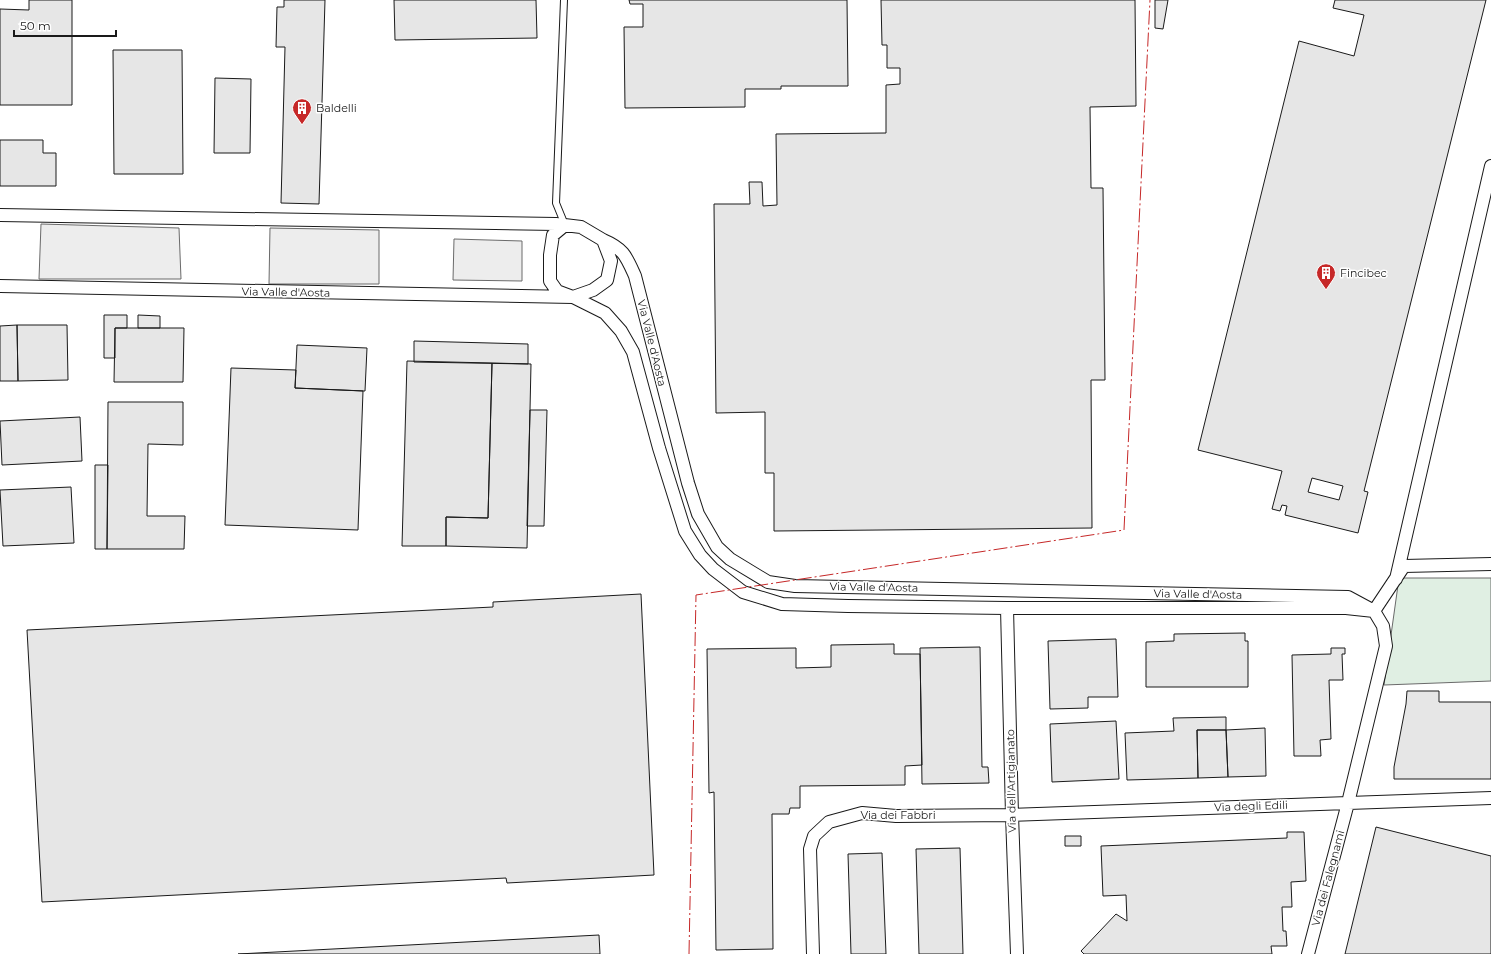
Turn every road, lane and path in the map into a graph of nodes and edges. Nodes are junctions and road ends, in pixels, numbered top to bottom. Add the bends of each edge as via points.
1 (564, 0) edge
2 (1491, 166) edge
3 (0, 215) edge
4 (564, 225) junction
5 (603, 240) junction
6 (0, 286) edge
7 (573, 297) junction
8 (1491, 564) edge
9 (1396, 579) junction
10 (1008, 608) junction
11 (1374, 611) junction
12 (1491, 798) edge
13 (1348, 803) junction
14 (1012, 815) junction
15 (813, 954) edge
16 (1017, 954) edge
17 (1308, 954) edge

1 - 4 lane via 556,203
2 - 9 street
3 - 4 street, Via Valle d'Aosta
4 - 5 street, Via Valle d'Aosta via 581,227
4 - 7 street, Via Valle d'Aosta via 553,235 550,280 557,291
5 - 7 street, Via Valle d'Aosta via 612,260 607,280 593,290
5 - 11 street, Via Valle d'Aosta via 618,246 635,276 698,514 717,547 730,559 768,582 795,586 1348,597
6 - 7 street, Via Valle d'Aosta
7 - 10 street, Via Valle d'Aosta via 605,313 621,331 633,352 685,531 700,556 743,592 782,604
8 - 9 street via 1404,566
9 - 11 street
10 - 11 street, Via Valle d'Aosta via 1346,608
10 - 14 street, Via dell'Artigianato
11 - 13 street via 1383,626 1386,646
12 - 13 street, Via degli Edili
13 - 14 street, Via degli Edili
13 - 17 street, Via dei Falegnami
14 - 15 street, Via dei Fabbri via 896,816 862,813 829,822 814,836 810,849
14 - 16 street, Via dell'Artigianato

